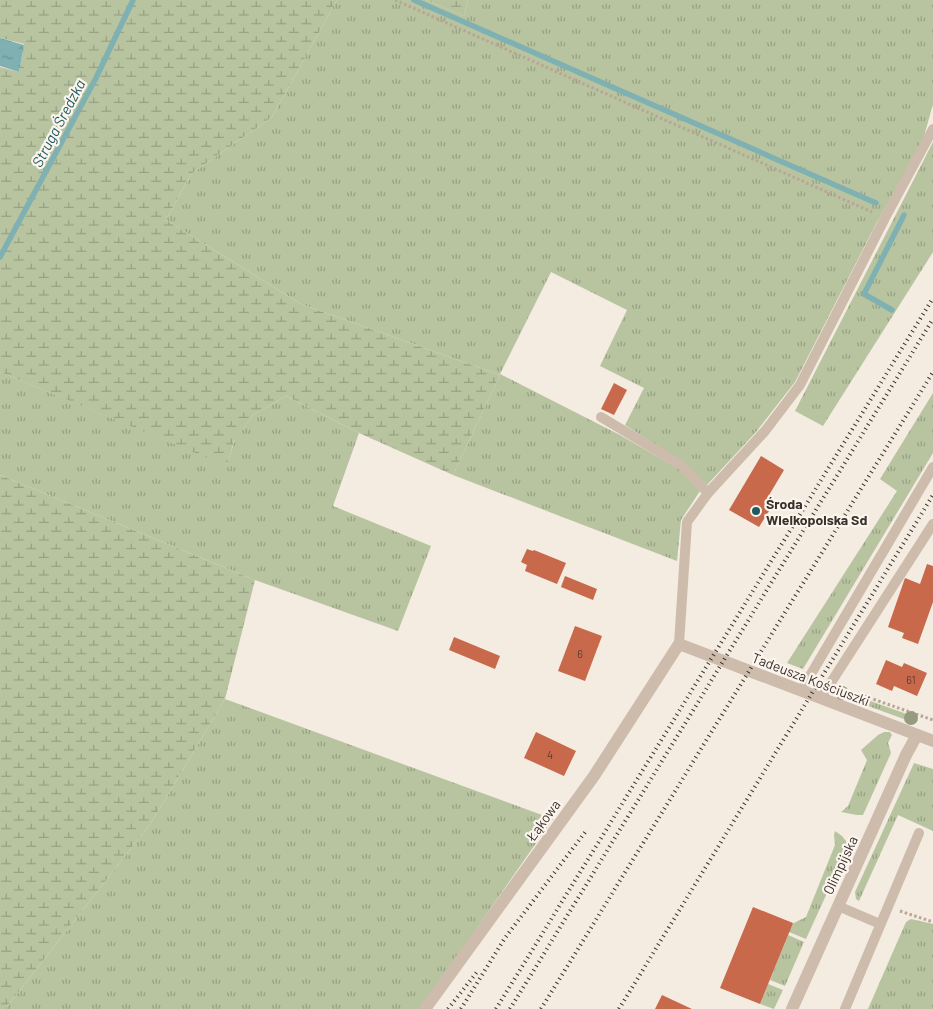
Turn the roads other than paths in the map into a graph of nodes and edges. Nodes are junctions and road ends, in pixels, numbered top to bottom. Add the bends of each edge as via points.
1 (933, 129) edge
2 (601, 417) dead end
3 (933, 467) edge
4 (708, 493) junction
5 (933, 524) edge
6 (679, 644) junction
7 (801, 691) junction
8 (821, 698) junction
9 (917, 735) junction
10 (933, 741) edge
11 (919, 833) dead end
12 (838, 906) junction
13 (880, 924) junction
14 (424, 1009) edge
15 (792, 1009) edge
16 (844, 1009) edge

1 - 4 lane via 800,384 765,430
2 - 4 lane via 681,465
3 - 7 lane
4 - 6 lane via 687,522
5 - 8 lane
6 - 7 street, Tadeusza Kościuszki
6 - 14 street, Łąkowa via 594,776
7 - 8 street, Tadeusza Kościuszki
8 - 9 street, Tadeusza Kościuszki
9 - 10 street, Tadeusza Kościuszki
9 - 12 street, Olimpijska
11 - 13 lane
12 - 13 lane
12 - 15 street, Olimpijska
13 - 16 lane

